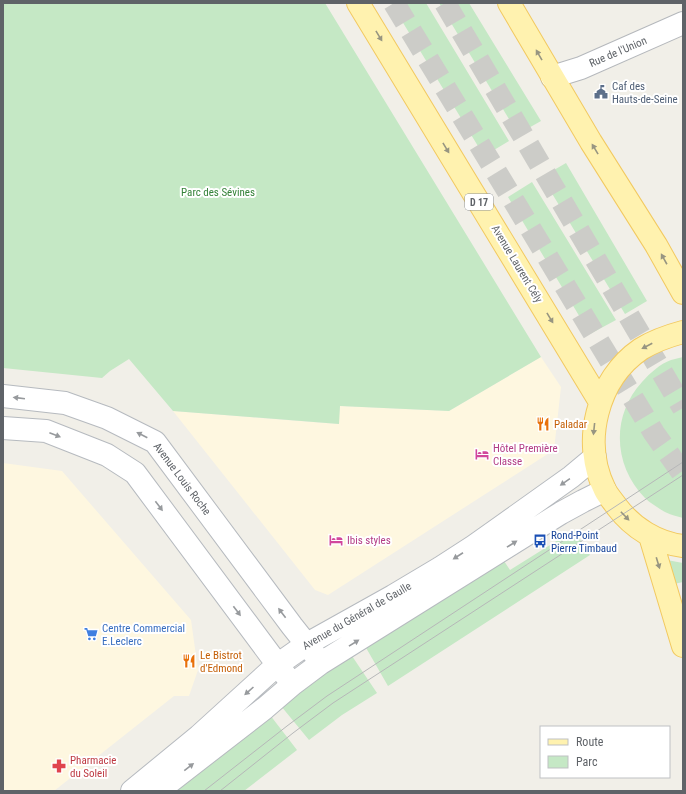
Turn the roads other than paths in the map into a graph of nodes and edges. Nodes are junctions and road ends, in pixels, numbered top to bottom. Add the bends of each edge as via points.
1 (358, 3) edge
2 (509, 3) edge
3 (683, 24) edge
4 (552, 77) junction
5 (683, 293) edge
6 (683, 332) edge
7 (3, 396) edge
8 (600, 402) junction
9 (3, 428) edge
10 (595, 457) junction
11 (605, 490) junction
12 (650, 536) junction
13 (683, 546) edge
14 (307, 644) junction
15 (683, 646) edge
16 (321, 663) junction
17 (277, 665) junction
18 (293, 684) junction
19 (132, 791) edge
20 (158, 791) edge

1 -> 8 main road, Avenue Laurent Cély / D 17
4 -> 2 main road
3 - 4 main road, Rue de l'Union via 581,68
5 -> 4 main road
6 -> 8 main road via 662,338 641,350 623,365 608,384
14 -> 7 main road, Avenue Louis Roche via 155,442 107,418 65,403
8 -> 10 main road via 593,440
9 -> 17 main road via 46,431 107,455 135,473
10 - 11 main road
10 -> 14 main road, Avenue du Général de Gaulle via 474,546
11 -> 12 main road via 623,514
16 -> 11 main road, Avenue du Général de Gaulle via 561,513
12 - 13 main road
12 -> 15 main road
14 - 16 main road, Avenue Louis Roche
14 - 17 main road, Avenue du Général de Gaulle
16 - 18 main road, Avenue du Général de Gaulle
17 - 18 main road
17 -> 19 main road, Avenue du Général de Gaulle via 199,736
20 -> 18 main road, Avenue du Général de Gaulle

